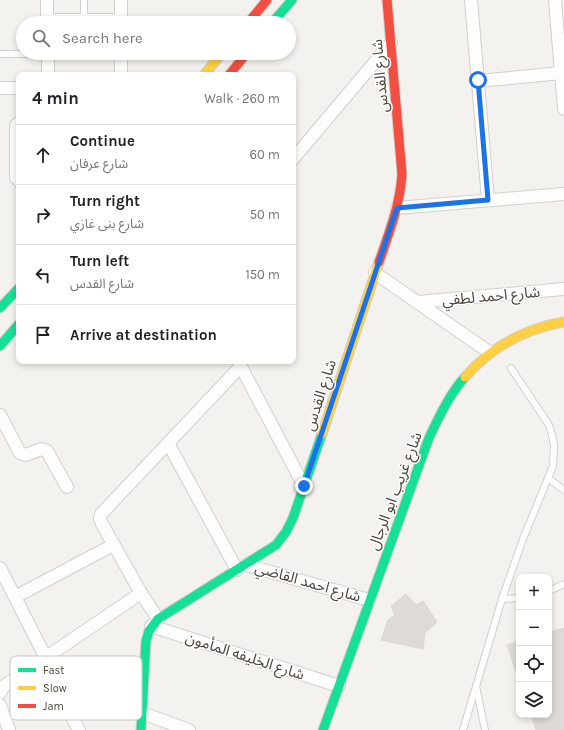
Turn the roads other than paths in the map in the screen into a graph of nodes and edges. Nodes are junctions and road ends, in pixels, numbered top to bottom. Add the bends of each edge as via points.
1 (47, 0) edge
2 (84, 0) edge
3 (121, 0) edge
4 (267, 0) edge
5 (292, 0) edge
6 (387, 0) edge
7 (471, 0) edge
8 (555, 0) edge
9 (47, 16) edge
10 (84, 16) edge
11 (121, 16) edge
12 (254, 16) edge
13 (278, 16) edge
14 (391, 43) junction
15 (0, 54) edge
16 (16, 54) edge
17 (562, 56) edge
18 (48, 60) edge
19 (121, 60) edge
20 (216, 60) edge
21 (241, 60) edge
22 (48, 72) edge
23 (121, 72) edge
24 (206, 72) edge
25 (231, 72) edge
26 (561, 73) junction
27 (478, 80) junction
28 (0, 88) edge
29 (16, 88) edge
30 (564, 109) edge
31 (16, 121) edge
32 (296, 155) edge
33 (16, 183) edge
34 (564, 194) edge
35 (488, 200) junction
36 (397, 208) junction
37 (375, 273) junction
38 (564, 289) edge
39 (16, 291) edge
40 (418, 302) junction
41 (0, 308) edge
42 (564, 322) edge
43 (16, 327) edge
44 (0, 346) edge
45 (489, 352) junction
46 (240, 364) edge
47 (511, 368) dead end
48 (0, 415) edge
49 (168, 443) junction
50 (548, 478) junction
51 (304, 486) junction
52 (67, 487) dead end
53 (564, 490) edge
54 (113, 544) junction
55 (242, 567) junction
56 (0, 568) edge
57 (564, 584) edge
58 (552, 590) edge
59 (141, 593) junction
60 (15, 597) junction
61 (516, 598) edge
62 (502, 599) junction
63 (369, 600) junction
64 (154, 622) junction
65 (41, 656) edge
66 (49, 656) edge
67 (10, 682) edge
68 (476, 685) junction
69 (339, 686) junction
70 (0, 693) edge
71 (0, 705) edge
72 (142, 713) joint
73 (74, 720) edge
74 (142, 720) edge
75 (9, 730) edge
76 (79, 730) edge
77 (141, 730) edge
78 (189, 730) edge
79 (323, 730) edge
80 (464, 730) edge
81 (485, 730) edge

1 - 9 street
2 - 10 lane
3 - 11 street
4 - 12 street
5 - 13 street
6 - 14 street, شارع القدس
7 - 27 street
8 - 17 street
14 - 32 street
14 - 36 street, شارع القدس via 402,174
15 - 16 lane
17 - 26 street
18 - 22 street
19 - 23 street
20 - 24 street
21 - 25 street
26 - 27 street
26 - 30 street
27 - 35 street
28 - 29 street
31 - 33 lane via 13,126 13,179
34 - 35 street
35 - 36 street
36 - 37 street, شارع القدس
37 - 40 street
37 - 51 street, شارع القدس
38 - 40 street, شارع احمد لطفي
39 - 41 street
40 - 45 street
42 - 45 street, شارع غريب ابو الرجال via 523,333
43 - 44 street
45 - 63 street, شارع غريب ابو الرجال via 460,381 438,419
46 - 49 street
46 - 51 street
47 - 50 lane via 549,425 554,456
48 - 52 street via 20,453 26,455 41,449 47,451
49 - 54 street via 101,514 102,524
49 - 55 street
50 - 53 lane
50 - 62 lane
51 - 55 street, شارع القدس via 288,529 281,540
54 - 59 street
54 - 60 street
55 - 63 street, شارع احمد القاضي
55 - 64 street, شارع القدس
56 - 60 street
57 - 58 lane
59 - 64 street
59 - 66 street
60 - 65 street
61 - 62 lane
62 - 68 lane
63 - 69 street, شارع غريب ابو الرجال
64 - 69 street, شارع الخليفه المأمون
64 - 72 street via 146,641
67 - 70 street
68 - 80 lane
68 - 81 lane
69 - 79 street, شارع غريب ابو الرجال
71 - 75 street
72 - 78 street
73 - 76 street
74 - 77 street

